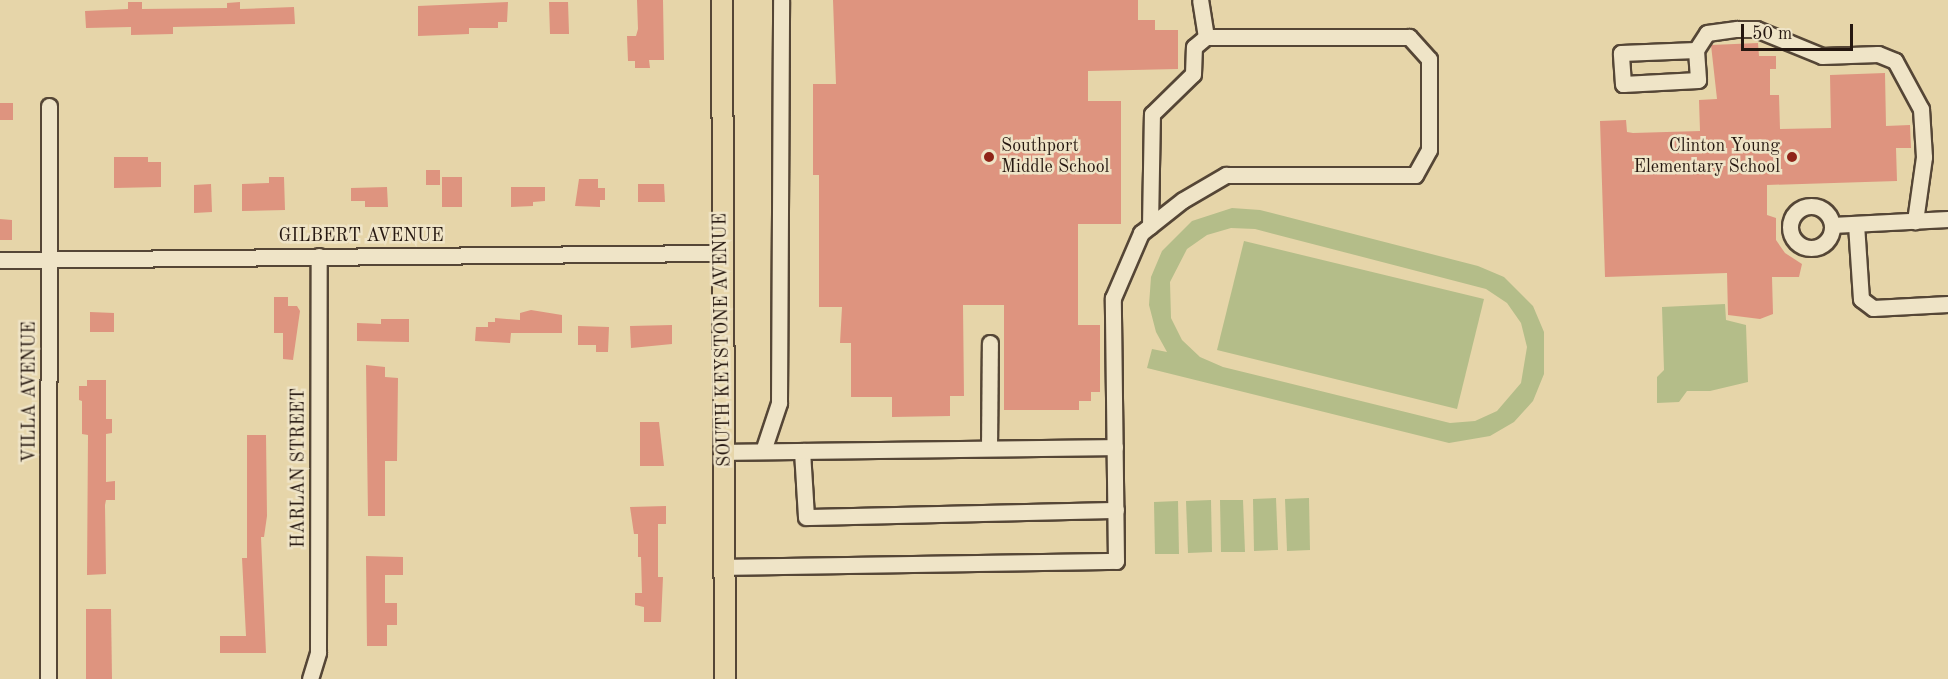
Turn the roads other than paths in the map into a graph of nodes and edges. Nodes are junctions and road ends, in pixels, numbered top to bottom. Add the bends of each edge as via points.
1 (722, 0) edge
2 (781, 0) edge
3 (1200, 0) edge
4 (1206, 38) junction
5 (1696, 50) junction
6 (49, 106) dead end
7 (1948, 219) edge
8 (1915, 221) junction
9 (1856, 224) junction
10 (1832, 225) dead end
11 (1150, 226) junction
12 (721, 253) junction
13 (319, 256) junction
14 (0, 260) edge
15 (50, 260) junction
16 (1948, 304) edge
17 (990, 343) dead end
18 (1115, 447) junction
19 (989, 448) junction
20 (763, 451) junction
21 (802, 451) junction
22 (723, 452) junction
23 (1116, 510) junction
24 (725, 567) junction
25 (48, 679) edge
26 (310, 679) edge
27 (725, 679) edge

1 - 12 main road, SOUTH KEYSTONE AVENUE
2 - 20 street via 779,403
3 - 4 street
4 - 11 street via 1194,47 1193,74 1152,114
4 - 11 street via 1409,38 1429,59 1429,150 1415,175 1226,175 1183,200
5 - 5 street via 1621,53 1623,84 1698,80
5 - 8 street via 1707,33 1756,29 1822,56 1878,54 1895,61 1921,109 1924,157
6 - 15 street, VILLA AVENUE
7 - 8 street
8 - 9 street
9 - 10 street
9 - 16 street via 1861,299 1873,308
11 - 18 street via 1141,233 1113,298
12 - 13 street, GILBERT AVENUE
12 - 22 main road, SOUTH KEYSTONE AVENUE
13 - 15 street, GILBERT AVENUE
13 - 26 street, HARLAN STREET via 318,652
14 - 15 street, GILBERT AVENUE
15 - 25 street, VILLA AVENUE
17 - 19 street
18 - 19 street
18 - 23 street
19 - 21 street
20 - 21 street
20 - 22 street
21 - 23 street via 806,517
22 - 24 main road, SOUTH KEYSTONE AVENUE
23 - 24 street via 1116,561
24 - 27 main road, SOUTH KEYSTONE AVENUE

